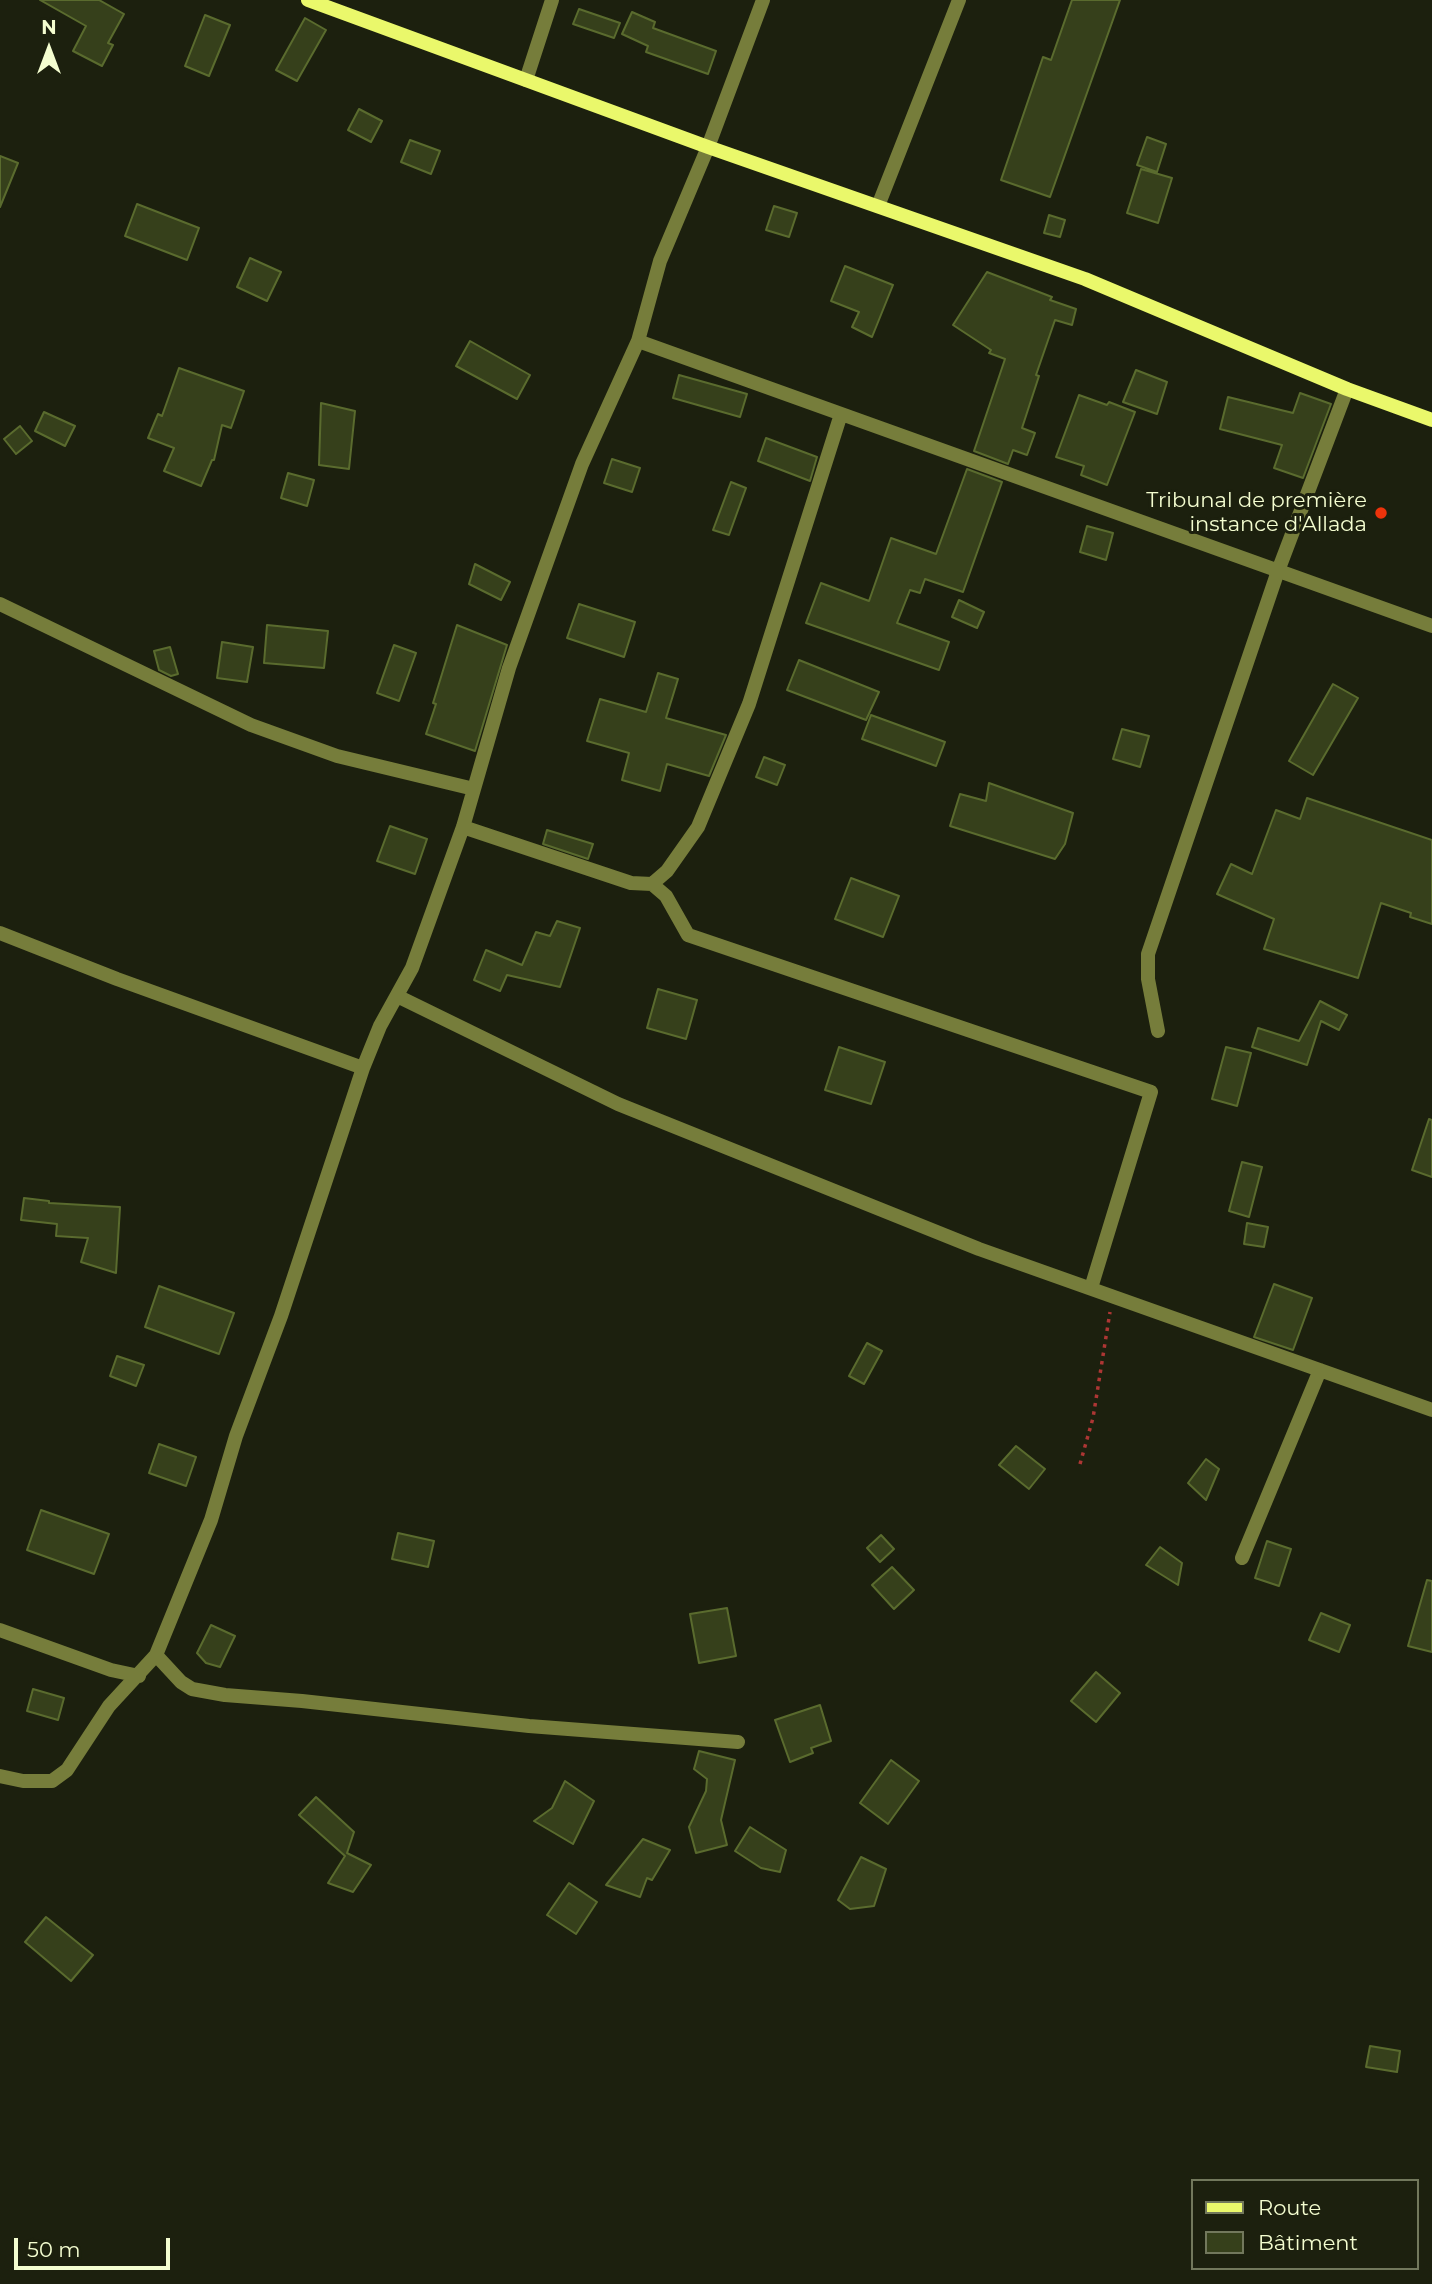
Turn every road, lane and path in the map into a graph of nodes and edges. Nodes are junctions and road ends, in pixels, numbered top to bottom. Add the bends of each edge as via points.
1 (308, 0) edge
2 (552, 0) edge
3 (763, 0) edge
4 (959, 0) edge
5 (526, 80) junction
6 (708, 146) junction
7 (878, 206) junction
8 (638, 341) junction
9 (1346, 389) junction
10 (841, 414) junction
11 (1432, 420) edge
12 (1278, 570) junction
13 (0, 604) edge
14 (1432, 626) edge
15 (474, 789) junction
16 (463, 827) junction
17 (653, 884) junction
18 (0, 933) edge
19 (397, 996) junction
20 (1158, 1031) dead end
21 (363, 1068) junction
22 (1091, 1289) junction
23 (1112, 1296) junction
24 (1320, 1370) junction
25 (1432, 1410) edge
26 (1080, 1464) dead end
27 (1242, 1558) dead end
28 (0, 1630) edge
29 (156, 1655) junction
30 (139, 1676) junction
31 (738, 1742) dead end
32 (0, 1776) edge

1 - 5 main road
2 - 5 street
3 - 6 street
4 - 7 street
5 - 6 main road
6 - 7 main road
6 - 8 street via 660,261
7 - 9 main road via 1085,279
8 - 10 street
8 - 15 street via 582,464 509,668
9 - 11 main road
9 - 12 street
10 - 12 street
10 - 17 street via 749,704 698,827
12 - 14 street
12 - 20 street via 1148,954
13 - 15 street via 251,725 337,756
15 - 16 street
16 - 17 street via 632,883
16 - 19 street via 412,968
17 - 22 street via 666,896 688,935 1151,1092
18 - 21 street
19 - 21 street
19 - 22 street via 618,1104
21 - 29 street via 211,1520
22 - 23 street
23 - 24 street
23 - 26 path via 1097,1400
24 - 25 street
24 - 27 street
28 - 30 street
29 - 30 street
29 - 31 street via 192,1689 225,1695
30 - 32 street via 109,1706 67,1770 52,1781

